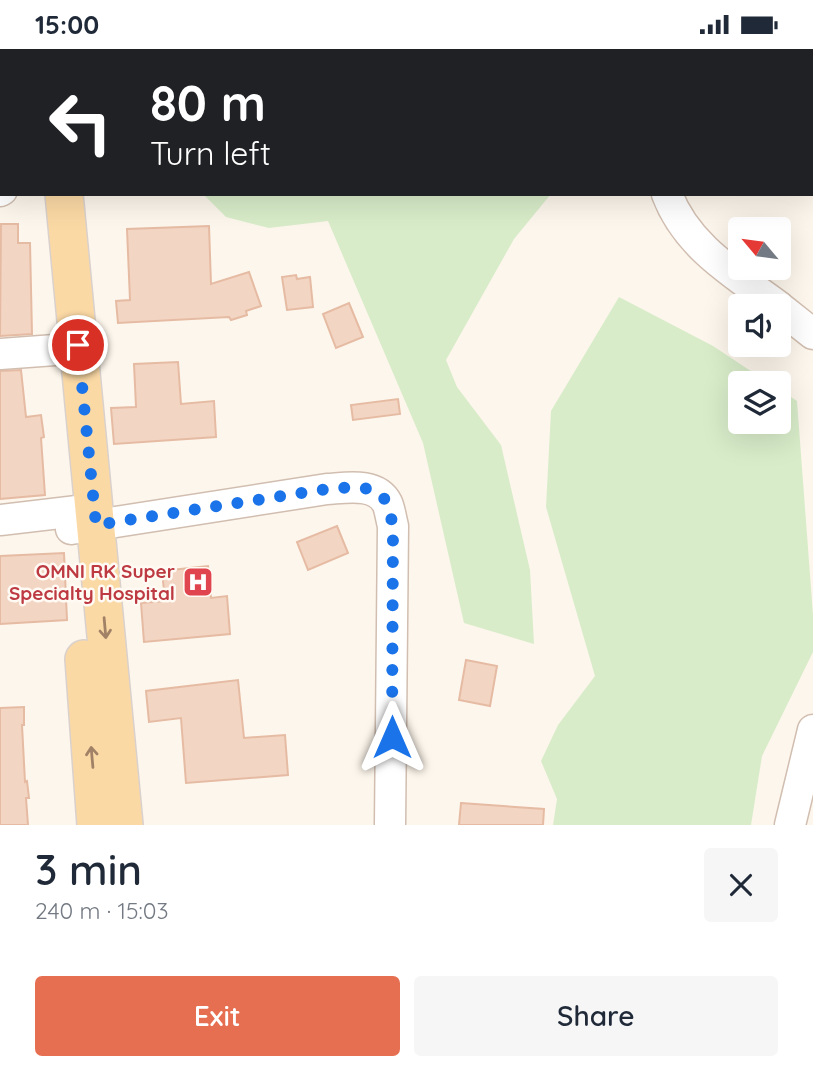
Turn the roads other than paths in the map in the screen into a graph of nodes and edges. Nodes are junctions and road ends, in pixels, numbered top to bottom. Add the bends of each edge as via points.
1 (39, 196) edge
2 (64, 196) edge
3 (668, 196) edge
4 (761, 294) edge
5 (791, 317) edge
6 (813, 334) edge
7 (55, 350) junction
8 (0, 354) edge
9 (82, 519) junction
10 (0, 520) edge
11 (813, 730) edge
12 (96, 825) edge
13 (124, 825) edge
14 (390, 825) edge
15 (790, 825) edge

1 - 7 main road
2 - 9 main road
3 - 4 street via 681,221 711,257
5 - 6 street
7 - 8 street
7 - 9 main road
9 - 10 street
12 -> 9 main road
9 -> 13 main road
9 - 14 street via 327,489 364,488 379,493 387,502 393,526
11 - 15 street

